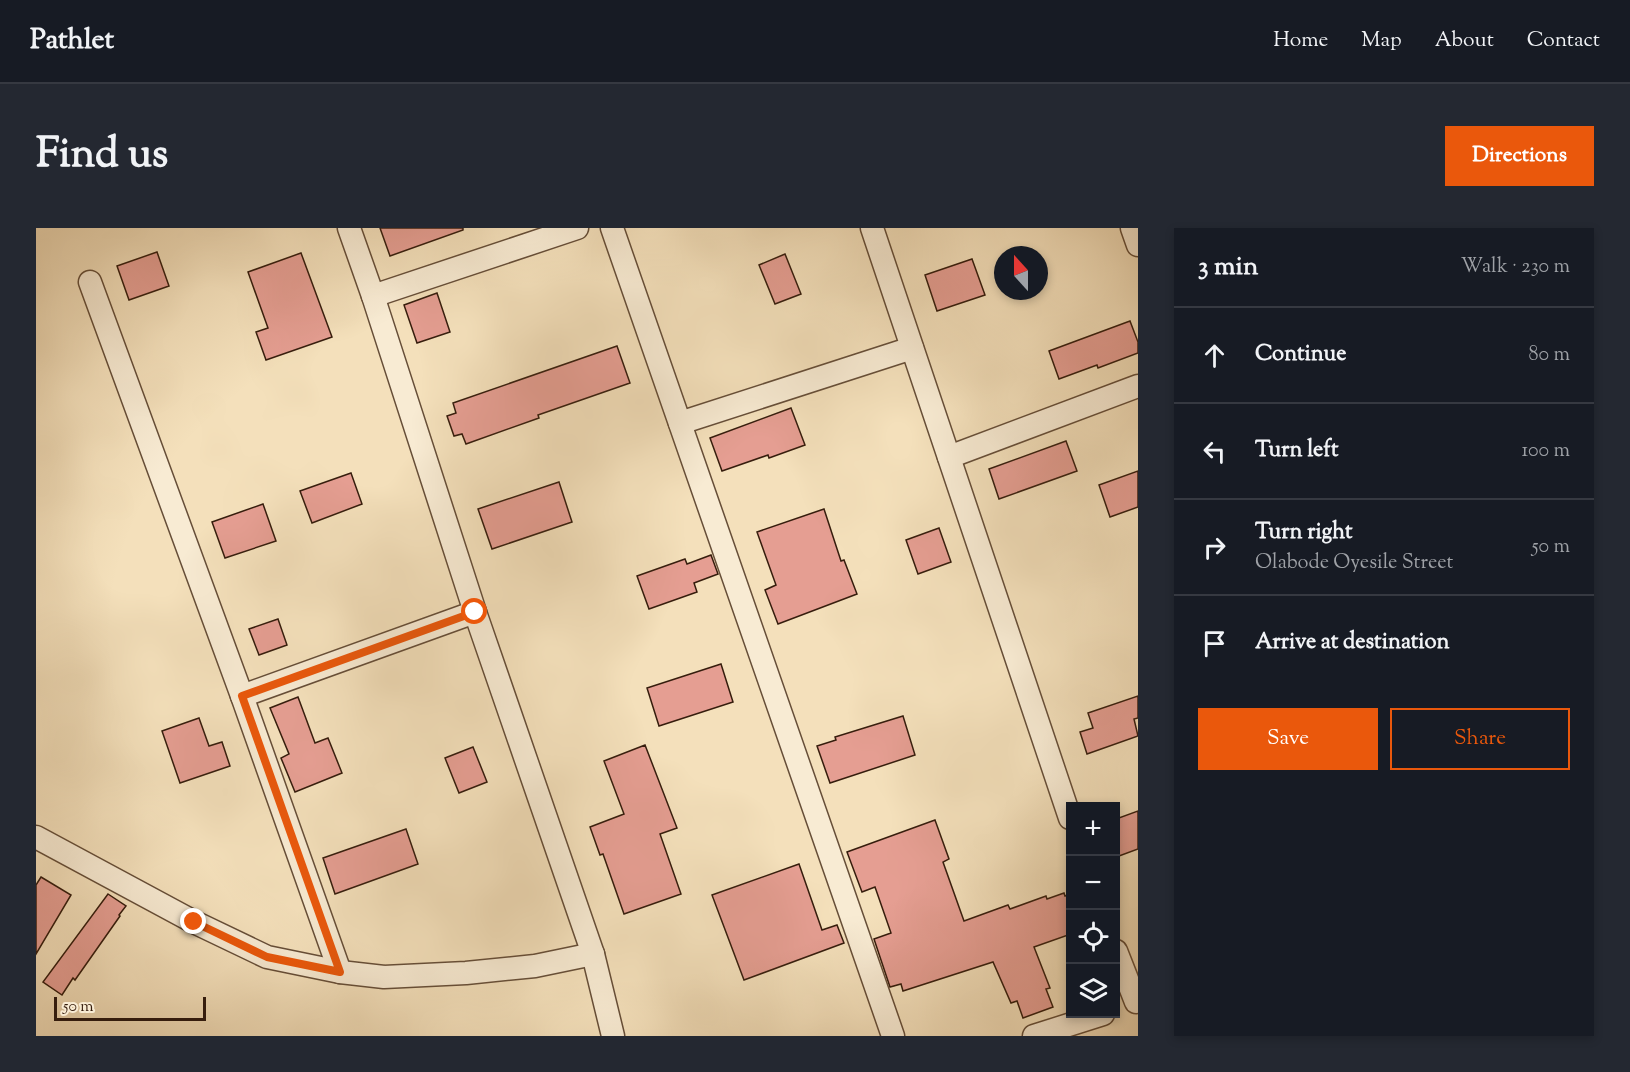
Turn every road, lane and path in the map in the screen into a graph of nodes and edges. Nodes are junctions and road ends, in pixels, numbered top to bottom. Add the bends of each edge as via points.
1 (349, 228) edge
2 (577, 228) edge
3 (612, 228) edge
4 (872, 228) edge
5 (1132, 228) edge
6 (1138, 245) edge
7 (90, 282) dead end
8 (373, 296) junction
9 (912, 348) junction
10 (1138, 386) edge
11 (680, 423) junction
12 (949, 457) junction
13 (475, 612) junction
14 (242, 696) junction
15 (1066, 803) edge
16 (36, 837) edge
17 (593, 954) junction
18 (1119, 964) edge
19 (340, 972) junction
20 (1130, 1004) edge
21 (1090, 1018) edge
22 (613, 1036) edge
23 (893, 1036) edge
24 (1034, 1036) edge

1 - 8 street
2 - 8 street
3 - 11 street
4 - 9 street
5 - 6 street
7 - 14 street
8 - 13 street
9 - 11 street
9 - 12 street
10 - 12 street
11 - 23 street
12 - 15 street
13 - 14 street
13 - 17 street
14 - 19 street
16 - 19 street via 267,957
17 - 19 street via 535,966 466,973 384,977
17 - 22 street
18 - 20 street
21 - 24 street

